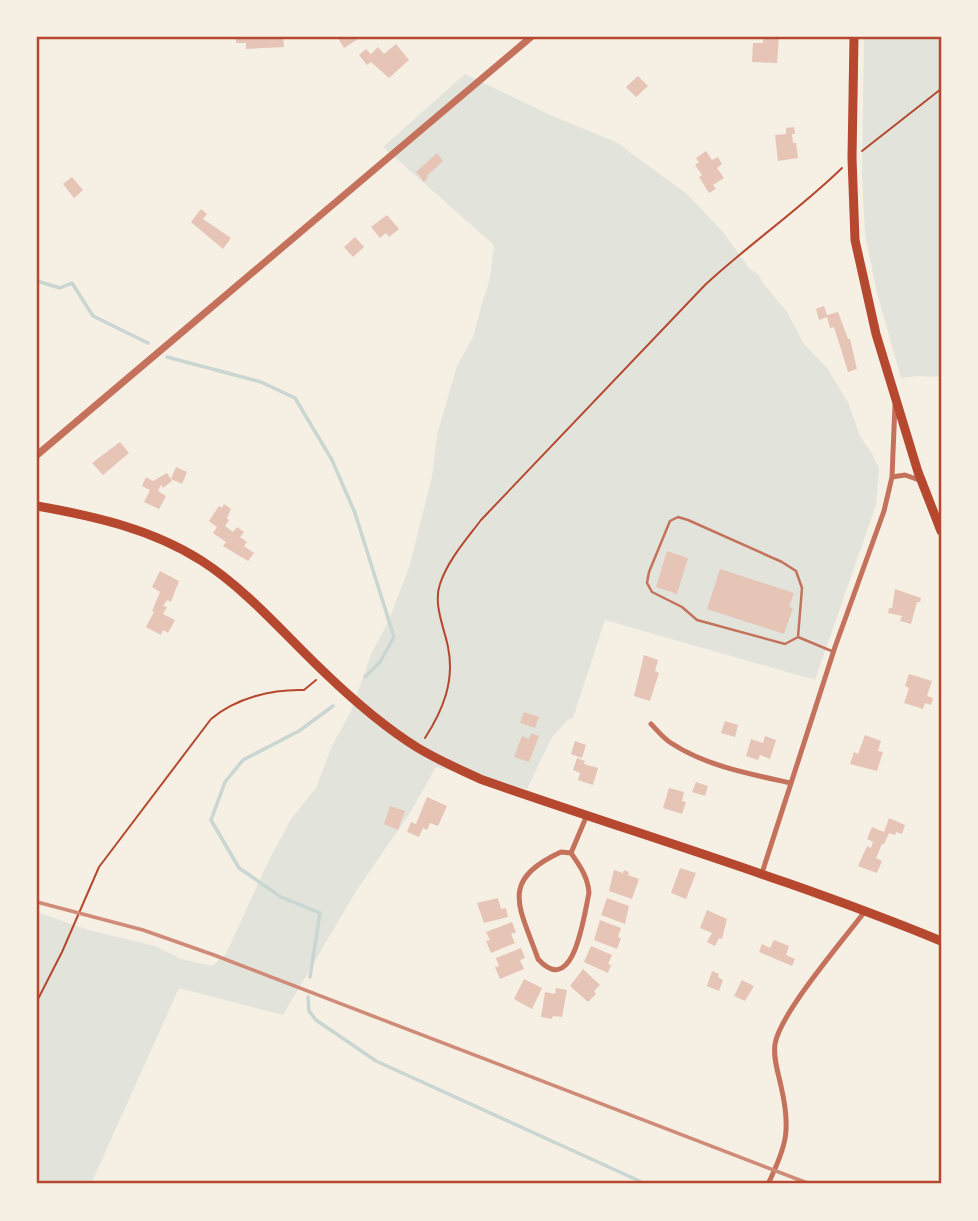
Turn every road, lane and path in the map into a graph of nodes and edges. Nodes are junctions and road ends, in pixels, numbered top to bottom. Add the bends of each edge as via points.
1 (531, 37) edge
2 (854, 37) edge
3 (941, 89) edge
4 (852, 158) junction
5 (896, 397) junction
6 (37, 455) edge
7 (892, 477) junction
8 (922, 481) junction
9 (37, 506) edge
10 (941, 531) edge
11 (798, 637) junction
12 (834, 652) junction
13 (323, 671) junction
14 (651, 724) dead end
15 (417, 748) junction
16 (791, 783) junction
17 (587, 815) junction
18 (571, 853) junction
19 (762, 873) junction
20 (866, 910) junction
21 (941, 941) edge
22 (37, 1001) edge
23 (768, 1184) edge

1 - 6 street
2 - 4 main road
3 - 4 path
4 - 5 main road via 855,240
4 - 15 path via 705,285 481,520 450,562 439,586 439,610 449,649 446,699
5 - 7 street
5 - 8 main road
7 - 8 street via 905,475
7 - 12 street
8 - 10 main road
9 - 13 main road via 134,528 189,553 232,585
11 - 11 lane via 802,588 796,571 688,520 678,517 670,521 649,572 647,583 652,593 682,607 696,620 785,644
11 - 12 lane
12 - 16 street
13 - 15 main road
13 - 22 path via 303,690 280,689 240,701 211,719 99,867
14 - 16 street via 669,742 692,754 730,769
15 - 17 main road via 480,779
16 - 19 street
17 - 18 street
17 - 19 main road
18 - 18 street via 546,859 518,889 518,902 538,959 555,970 573,959 589,893 589,883
19 - 20 main road
20 - 21 main road
20 - 23 street via 790,1012 775,1041 787,1136

